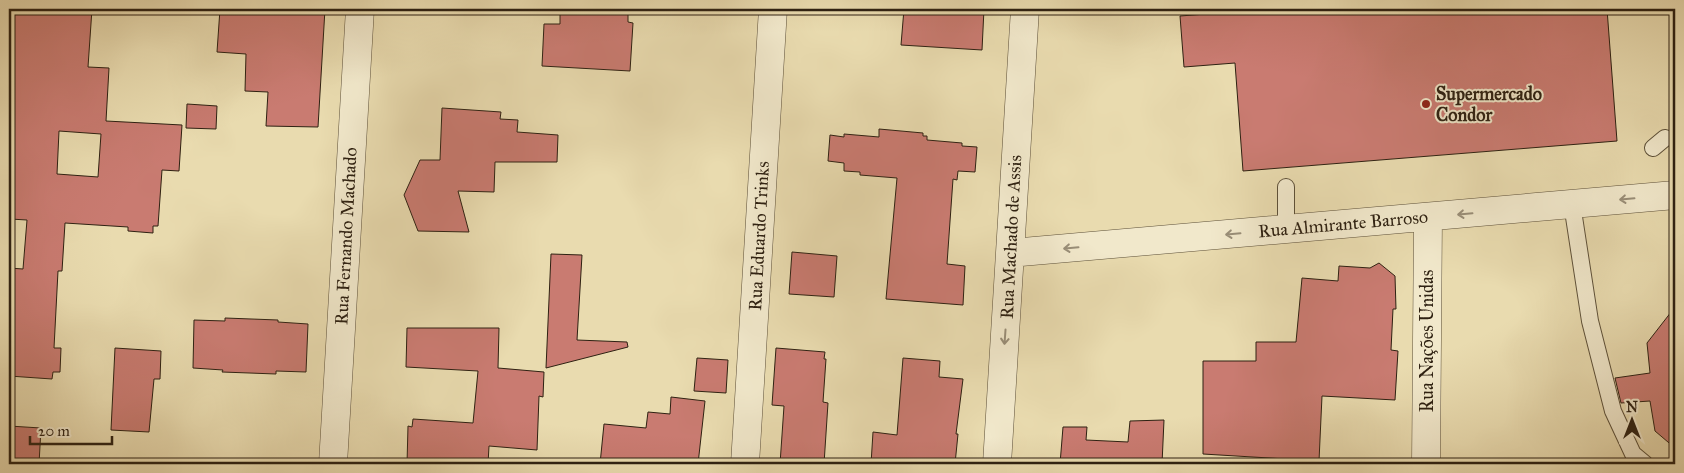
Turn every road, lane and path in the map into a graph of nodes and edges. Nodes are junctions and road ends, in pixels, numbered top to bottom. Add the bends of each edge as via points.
1 (360, 9) edge
2 (772, 9) edge
3 (1025, 9) edge
4 (1286, 187) dead end
5 (1675, 195) edge
6 (1572, 204) junction
7 (1428, 217) junction
8 (1286, 229) junction
9 (1010, 253) junction
10 (333, 464) edge
11 (745, 464) edge
12 (997, 464) edge
13 (1426, 464) edge
14 (1645, 464) edge

1 - 10 street, Rua Fernando Machado
2 - 11 street, Rua Eduardo Trinks
3 - 9 street, Rua Machado de Assis
4 - 8 lane
5 -> 6 street, Rua Almirante Barroso
6 -> 7 street, Rua Almirante Barroso
6 - 14 lane via 1590,320 1613,411 1633,454
7 - 8 street, Rua Almirante Barroso
7 - 13 street, Rua Nações Unidas
8 -> 9 street, Rua Almirante Barroso
9 -> 12 street, Rua Machado de Assis

